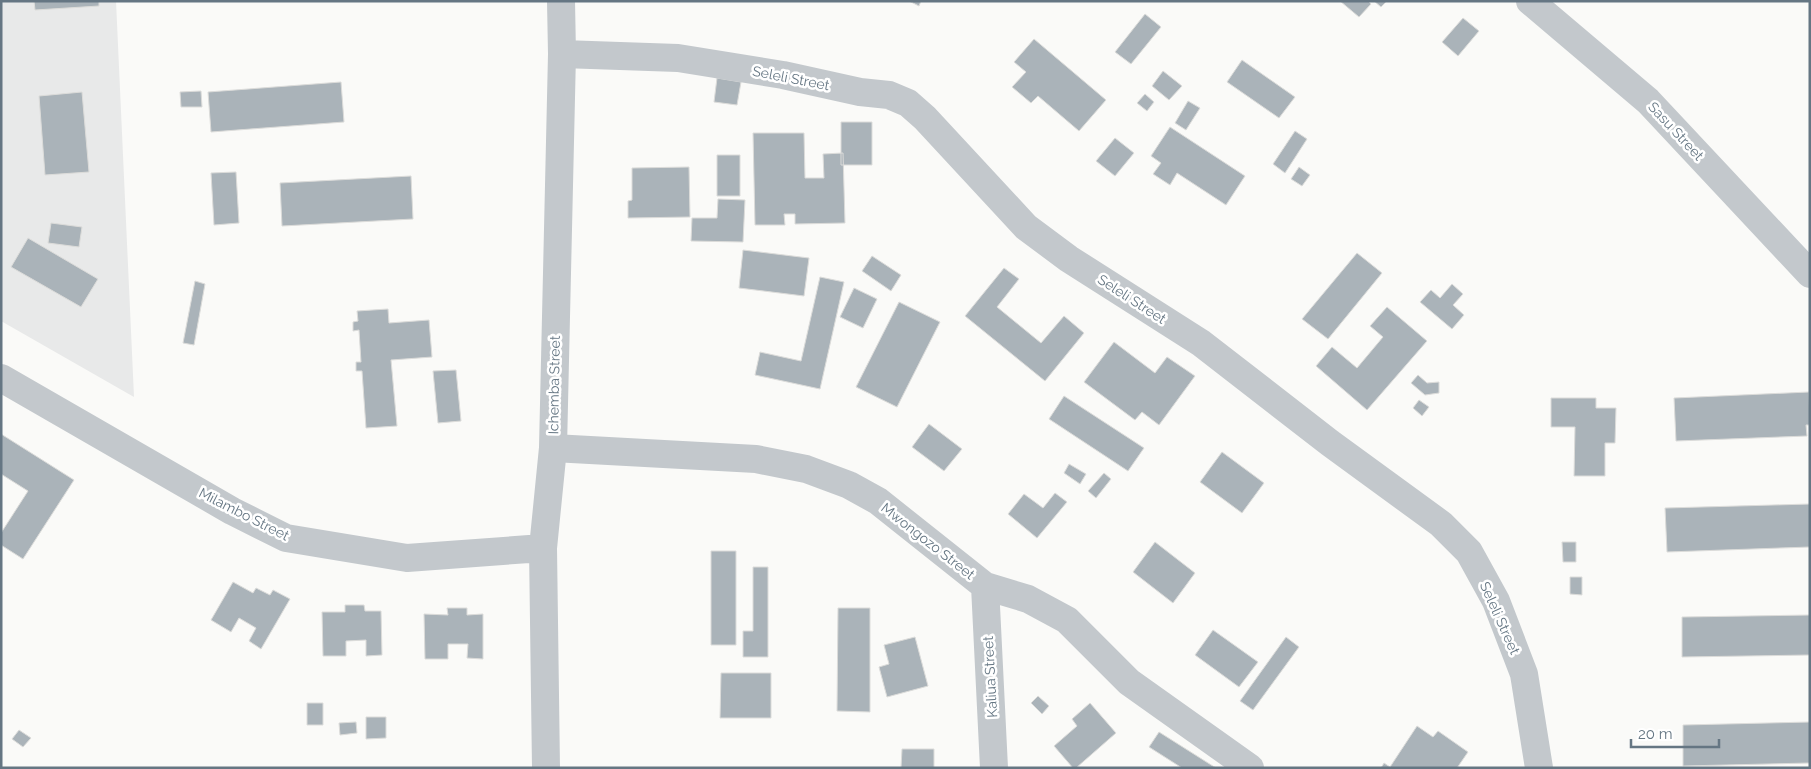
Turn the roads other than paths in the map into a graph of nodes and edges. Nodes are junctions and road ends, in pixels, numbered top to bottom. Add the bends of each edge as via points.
1 (561, 1) edge
2 (1530, 1) edge
3 (562, 54) junction
4 (1810, 274) edge
5 (1, 378) edge
6 (553, 448) junction
7 (543, 548) junction
8 (985, 586) junction
9 (546, 768) edge
10 (994, 768) edge
11 (1250, 768) edge
12 (1539, 768) edge

1 - 3 street, Ichemba Street
2 - 4 street, Sasu Street via 1648,101
3 - 6 street, Ichemba Street
3 - 12 street, Seleli Street via 678,58 889,95 908,102 1026,227 1069,259 1201,343 1344,454 1442,524 1468,552 1496,601 1524,674
5 - 7 street, Milambo Street via 232,511 286,538 408,558
6 - 7 street, Ichemba Street
6 - 8 street, Mwongozo Street via 756,459 806,469 850,485 878,502
7 - 9 street, Ichemba Street
8 - 10 street, Kaliua Street
8 - 11 street, Mwongozo Street via 1028,599 1067,620 1129,682

